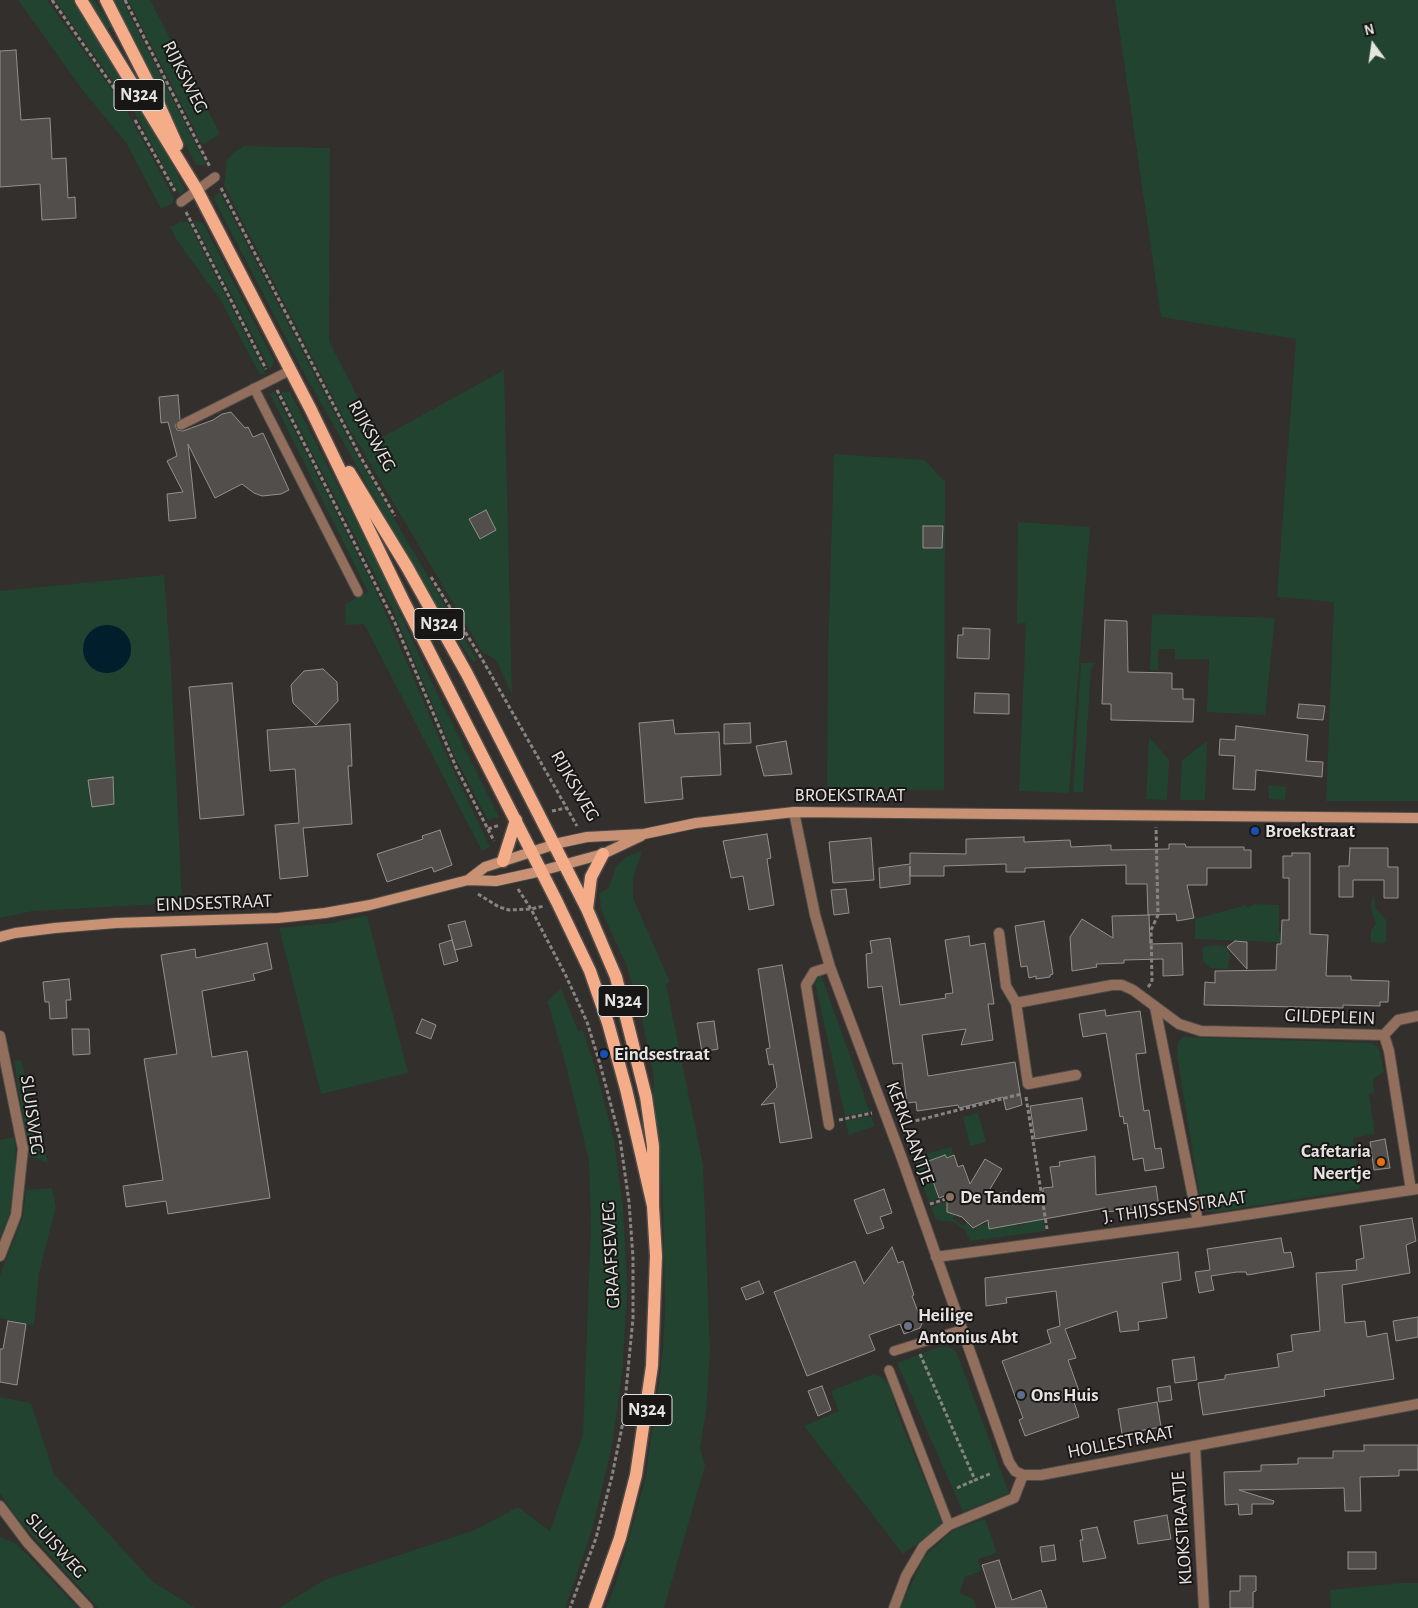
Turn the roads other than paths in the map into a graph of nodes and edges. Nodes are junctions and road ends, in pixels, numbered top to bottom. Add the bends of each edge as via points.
1 (82, 0) edge
2 (106, 0) edge
3 (215, 177) road end
4 (197, 190) junction
5 (181, 202) road end
6 (291, 370) junction
7 (254, 388) junction
8 (311, 410) junction
9 (181, 425) dead end
10 (358, 592) dead end
11 (794, 812) junction
12 (1418, 818) edge
13 (516, 820) junction
14 (644, 834) junction
15 (555, 845) junction
16 (532, 852) junction
17 (603, 854) junction
18 (503, 861) junction
19 (565, 864) junction
20 (542, 870) junction
21 (468, 880) junction
22 (587, 909) junction
23 (999, 933) dead end
24 (0, 937) edge
25 (830, 967) junction
26 (1016, 1003) junction
27 (1155, 1007) junction
28 (1418, 1016) edge
29 (1384, 1035) junction
30 (0, 1036) edge
31 (1076, 1075) dead end
32 (829, 1123) road end
33 (1415, 1189) edge
34 (652, 1206) junction
35 (1198, 1222) junction
36 (0, 1256) edge
37 (936, 1257) junction
38 (961, 1330) junction
39 (894, 1351) dead end
40 (889, 1370) dead end
41 (1418, 1404) edge
42 (1195, 1446) junction
43 (1023, 1475) junction
44 (0, 1506) edge
45 (949, 1526) junction
46 (88, 1608) edge
47 (595, 1608) edge
48 (894, 1608) edge
49 (1204, 1608) edge

1 - 4 main road, RIJKSWEG / N324
2 - 4 main road, RIJKSWEG / N324 via 156,96
3 - 4 lane
4 - 5 lane
4 - 6 main road, RIJKSWEG / N324
6 - 7 lane
6 - 8 main road, RIJKSWEG / N324
7 - 9 lane
7 - 10 lane
8 - 13 main road, RIJKSWEG / N324 via 403,600
8 - 15 main road, RIJKSWEG / N324 via 407,567 467,674
11 - 12 main road, BROEKSTRAAT
11 - 14 main road, BROEKSTRAAT
11 - 25 street, KERKLAANTJE via 815,916
13 - 16 main road, RIJKSWEG / N324
13 - 18 main road
14 - 15 main road, BROEKSTRAAT via 583,838
14 - 17 main road, BROEKSTRAAT
15 - 16 main road, BROEKSTRAAT
15 - 19 main road, RIJKSWEG / N324
16 - 18 main road, EINDSESTRAAT
16 - 20 main road, N324
17 - 19 main road, BROEKSTRAAT
17 - 22 main road via 591,877
18 - 21 main road, EINDSESTRAAT
19 - 20 main road, BROEKSTRAAT
19 - 22 main road, N324
20 - 21 main road, EINDSESTRAAT via 496,881
20 - 34 main road, N324 via 590,971 608,1023
21 - 24 main road, EINDSESTRAAT via 370,905 316,914 116,923
22 - 34 main road, N324 via 616,977 646,1097 653,1146
23 - 26 street via 1006,986
25 - 32 street via 814,972 806,985
25 - 37 street, KERKLAANTJE
26 - 27 street, GILDEPLEIN via 1112,985 1122,986
26 - 31 street via 1028,1084
27 - 29 street, GILDEPLEIN via 1179,1024 1201,1031
27 - 35 street
28 - 29 street via 1398,1020
29 - 33 street, GILDEPLEIN
30 - 36 street, SLUISWEG via 23,1148 16,1215
33 - 35 street, J. THIJSSENSTRAAT
34 - 47 main road, N324 via 656,1256 655,1315 645,1424 620,1538
35 - 37 street, J. THIJSSENSTRAAT
37 - 38 street, KERKLAANTJE
38 - 39 lane
38 - 43 street, KERKLAANTJE via 1009,1462
40 - 45 lane
41 - 42 street, HOLLESTRAAT
42 - 43 street, HOLLESTRAAT via 1041,1475
42 - 49 street, KLOKSTRAATJE
43 - 45 street via 1018,1492 1008,1502
44 - 46 street, SLUISWEG via 26,1542
45 - 48 street via 915,1557

